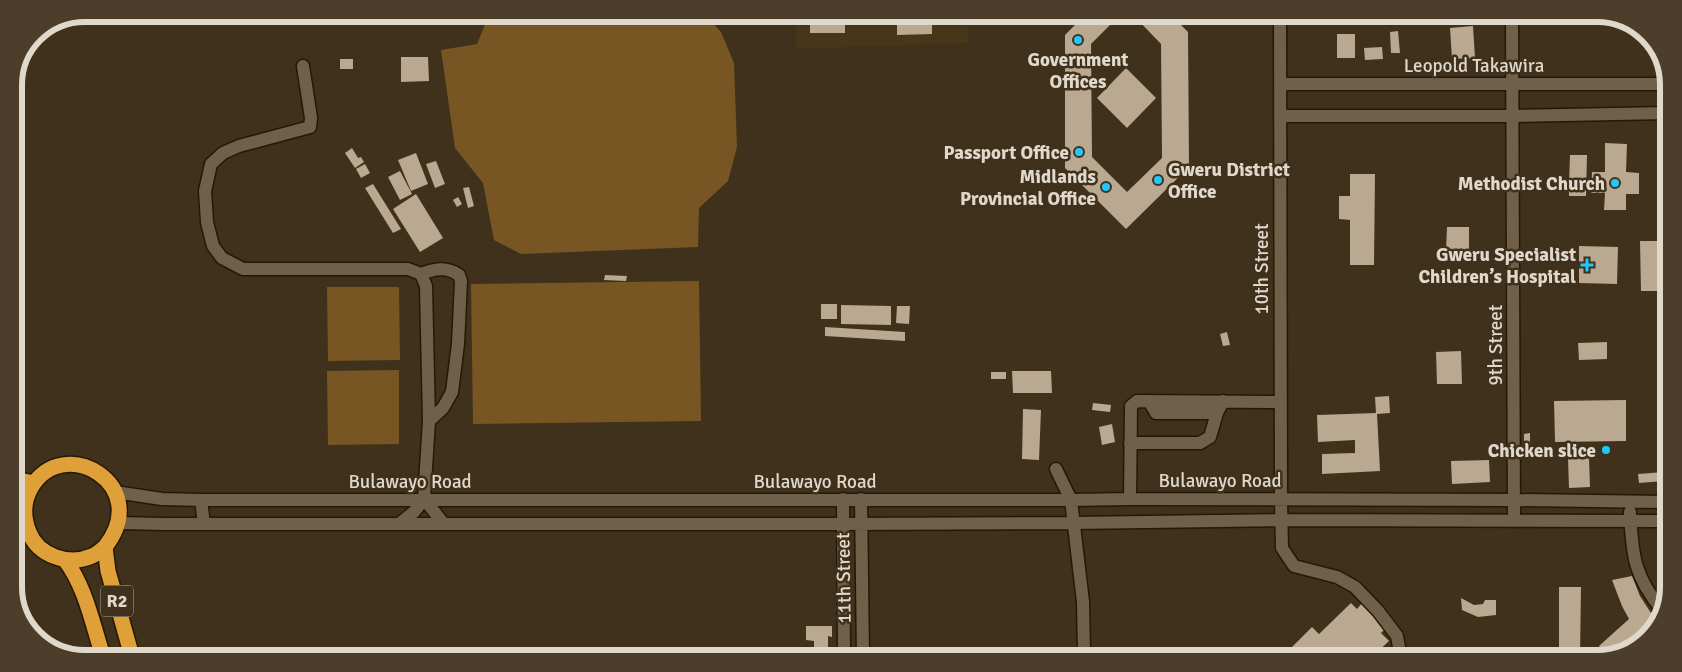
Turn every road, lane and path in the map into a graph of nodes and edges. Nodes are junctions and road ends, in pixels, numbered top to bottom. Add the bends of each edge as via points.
1 (1280, 22) edge
2 (1512, 22) edge
3 (303, 66) dead end
4 (1513, 83) junction
5 (1280, 84) junction
6 (1659, 84) edge
7 (1659, 113) edge
8 (1280, 116) junction
9 (1512, 116) junction
10 (421, 274) junction
11 (1149, 401) junction
12 (1223, 401) junction
13 (1280, 402) junction
14 (1217, 413) junction
15 (429, 421) junction
16 (1130, 443) junction
17 (1056, 469) dead end
18 (23, 481) edge
19 (34, 483) junction
20 (115, 492) junction
21 (424, 499) junction
22 (1130, 499) junction
23 (201, 500) junction
24 (842, 500) junction
25 (861, 500) junction
26 (1071, 500) junction
27 (1281, 500) junction
28 (1515, 500) junction
29 (1629, 501) junction
30 (1660, 502) edge
31 (23, 513) edge
32 (1281, 520) junction
33 (1630, 520) junction
34 (1514, 521) junction
35 (1660, 521) edge
36 (119, 522) junction
37 (1073, 523) junction
38 (204, 524) junction
39 (399, 524) junction
40 (444, 524) junction
41 (843, 524) junction
42 (861, 524) junction
43 (23, 526) edge
44 (105, 547) junction
45 (65, 560) junction
46 (1657, 604) edge
47 (101, 650) edge
48 (131, 650) edge
49 (844, 650) edge
50 (863, 650) edge
51 (1084, 650) edge
52 (1400, 650) edge

1 - 5 street, 10th Street
2 - 4 street, 9th Street
3 - 10 street via 310,127 239,146 223,152 211,164 205,191 213,246 222,258 243,269 408,269
4 - 5 street, Leopold Takawira
4 - 6 street, Leopold Takawira
4 - 9 street, 9th Street
5 - 8 street, 10th Street
7 - 9 street
8 - 9 street
8 - 13 street, 10th Street
9 - 28 street, 9th Street
10 - 15 street via 426,286
10 - 15 street via 447,268 459,275 461,281 452,392 443,408
11 - 12 street
11 - 14 street via 1156,413
11 - 16 street via 1131,406
12 - 13 street
12 - 14 street
13 - 27 street, 10th Street
14 - 16 street via 1210,437 1200,443
15 - 21 street
16 - 22 street
17 - 26 street
18 - 19 highway
19 - 20 highway via 44,473 70,464 96,471
19 - 31 highway
20 - 23 street, Bulawayo Road via 162,499
20 - 36 highway
21 - 23 street, Bulawayo Road
21 - 24 street, Bulawayo Road
21 - 39 street
21 - 40 street
22 - 26 street, Bulawayo Road
22 - 27 street, Bulawayo Road
23 - 38 street
24 - 25 street, Bulawayo Road
24 - 41 street, 11th Street
25 - 26 street, Bulawayo Road
25 - 42 street, 11th Street
26 - 37 street
27 - 28 street, Bulawayo Road
27 - 32 street, 10th Street
28 - 29 street, Bulawayo Road
28 - 34 street, 9th Street
29 - 30 street, Bulawayo Road
29 - 33 street
32 - 34 street
32 - 37 street
32 - 52 street, 10th Street via 1282,548 1294,566 1337,577 1355,587 1397,636
33 - 34 street
33 - 35 street
33 - 46 street via 1640,579
36 - 38 street
36 - 44 highway
37 - 42 street
37 - 51 street via 1079,554
38 - 39 street
39 - 40 street
40 - 41 street
41 - 42 street
41 - 49 street, 11th Street
42 - 50 street, 11th Street
43 - 45 highway via 40,548
44 - 45 highway via 93,556
44 - 48 highway, R2 via 108,571
45 - 47 highway, R2 via 82,592

